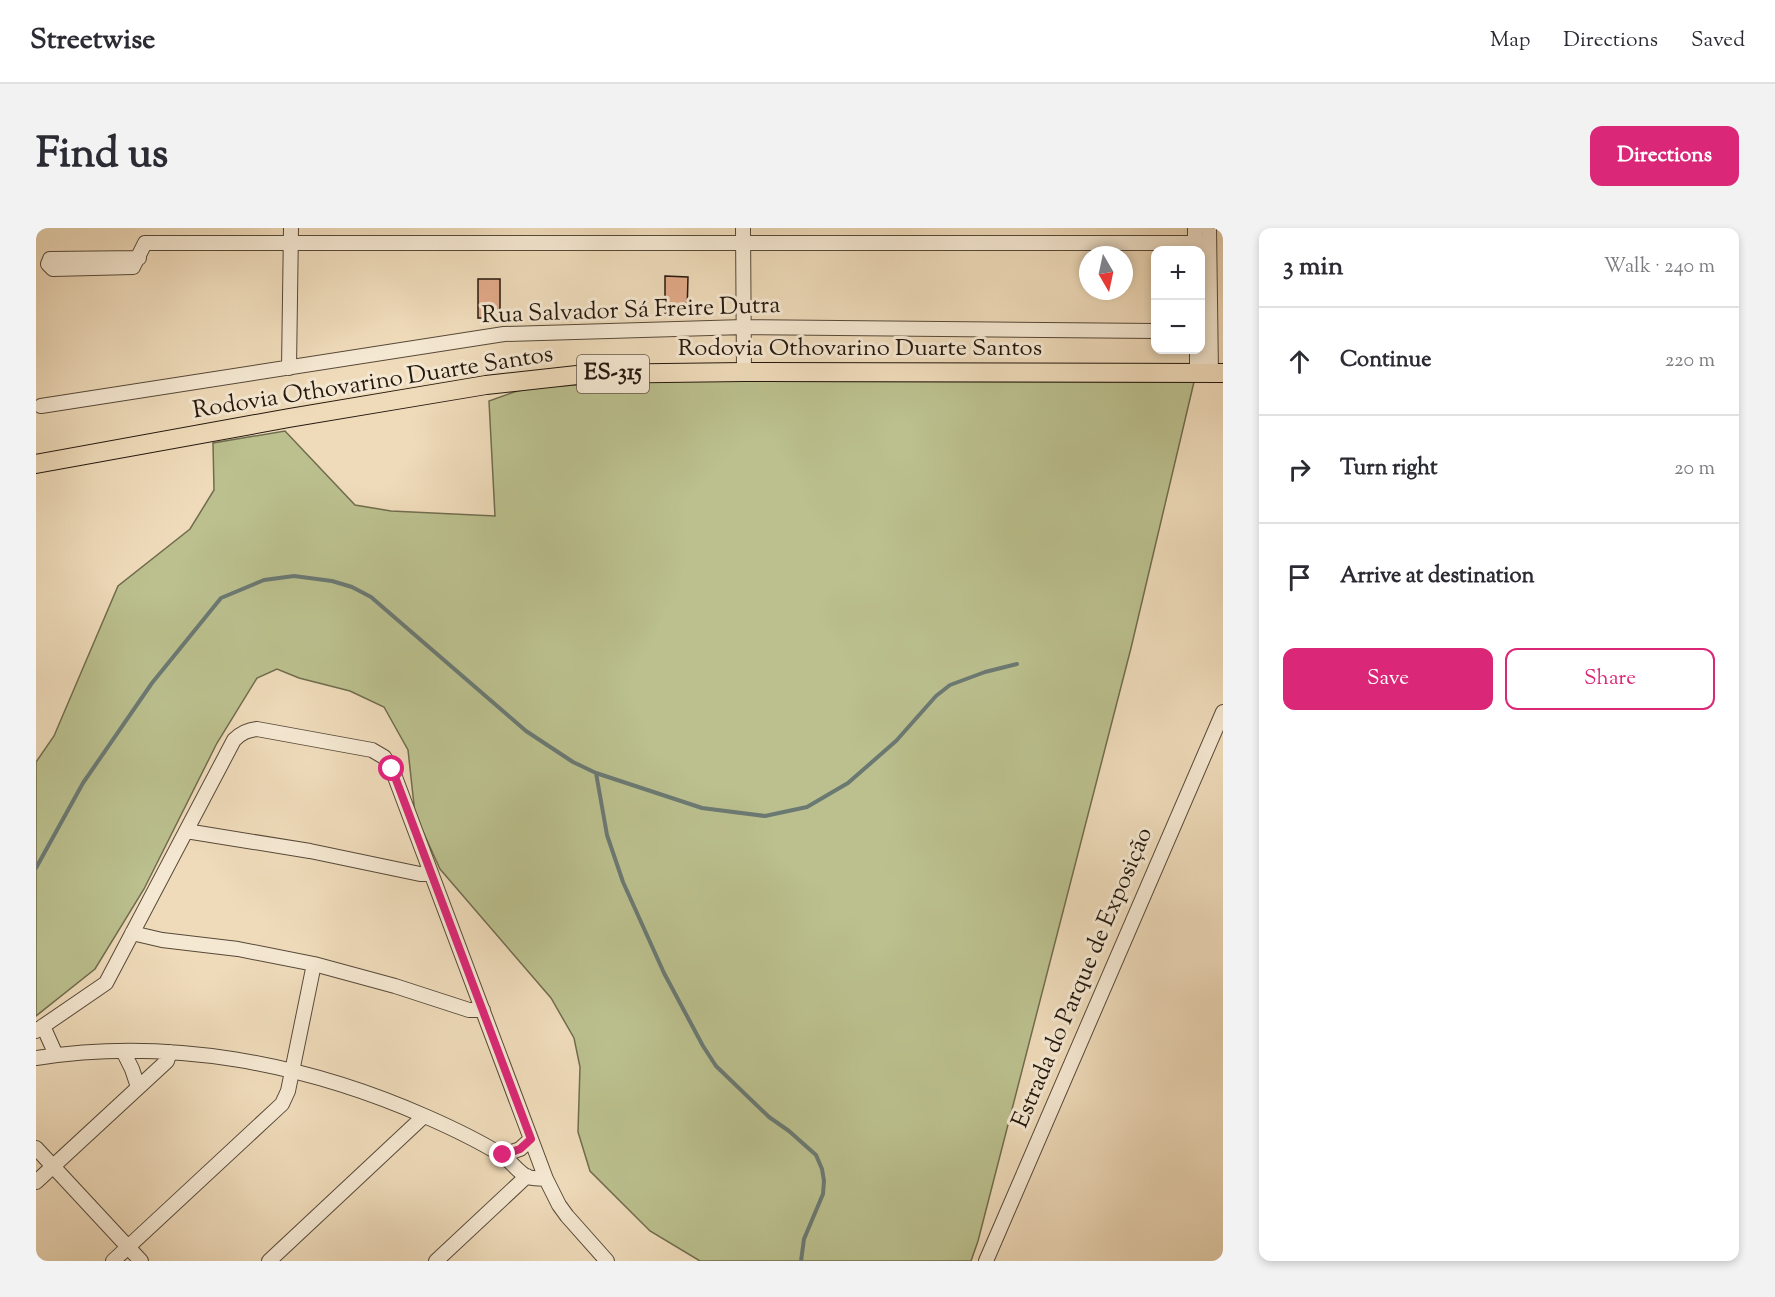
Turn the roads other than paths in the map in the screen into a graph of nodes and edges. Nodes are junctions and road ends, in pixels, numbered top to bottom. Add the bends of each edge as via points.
1 (291, 228) edge
2 (743, 228) edge
3 (1195, 228) edge
4 (1209, 228) edge
5 (291, 243) junction
6 (743, 244) junction
7 (1199, 246) edge
8 (139, 258) junction
9 (744, 327) junction
10 (1151, 331) edge
11 (1205, 332) edge
12 (1199, 354) edge
13 (290, 368) junction
14 (744, 372) junction
15 (1210, 373) edge
16 (40, 406) dead end
17 (36, 464) edge
18 (1223, 712) edge
19 (186, 831) junction
20 (431, 874) junction
21 (132, 933) junction
22 (314, 964) junction
23 (483, 1010) junction
24 (40, 1028) edge
25 (123, 1051) junction
26 (170, 1052) junction
27 (56, 1055) junction
28 (36, 1058) edge
29 (291, 1070) junction
30 (138, 1088) junction
31 (424, 1116) junction
32 (531, 1139) junction
33 (36, 1148) edge
34 (503, 1155) junction
35 (53, 1166) junction
36 (527, 1176) junction
37 (546, 1179) junction
38 (36, 1182) edge
39 (128, 1247) junction
40 (602, 1259) edge
41 (113, 1261) edge
42 (141, 1261) edge
43 (269, 1261) edge
44 (436, 1261) edge
45 (986, 1261) edge

1 - 5 street
2 - 6 street
3 - 7 street
4 - 7 street
5 - 6 street
5 - 8 street via 145,243
5 - 13 street
6 - 7 street
6 - 9 street
8 - 8 street via 50,259 48,264 53,269 133,267
9 - 10 street, Rua Salvador Sá Freire Dutra
9 - 13 street, Rua Salvador Sá Freire Dutra via 504,334
9 - 14 street
11 - 15 street
12 - 15 street
13 - 16 street, Rua Salvador Sá Freire Dutra
14 - 15 main road, Rodovia Othovarino Duarte Santos / ES-315
14 - 17 main road, Rodovia Othovarino Duarte Santos / ES-315 via 586,374 486,385
18 - 45 street, Estrada do Parque de Exposição
19 - 20 street
19 - 20 street via 234,740 257,729 372,750 384,757
19 - 21 street
20 - 23 street
21 - 22 street
21 - 24 street via 106,982
22 - 23 street via 469,1010
22 - 29 street
23 - 32 street
24 - 27 street
25 - 26 street
25 - 27 street
25 - 30 street
26 - 29 street
26 - 30 street via 167,1060
27 - 28 street
29 - 31 street
29 - 39 street via 282,1104
30 - 35 street
31 - 34 street
31 - 43 street
32 - 34 street via 520,1149
32 - 37 street
33 - 35 street
34 - 36 street
35 - 38 street
35 - 39 street
36 - 37 street
36 - 44 street
37 - 40 street via 559,1205
39 - 41 street
39 - 42 street

